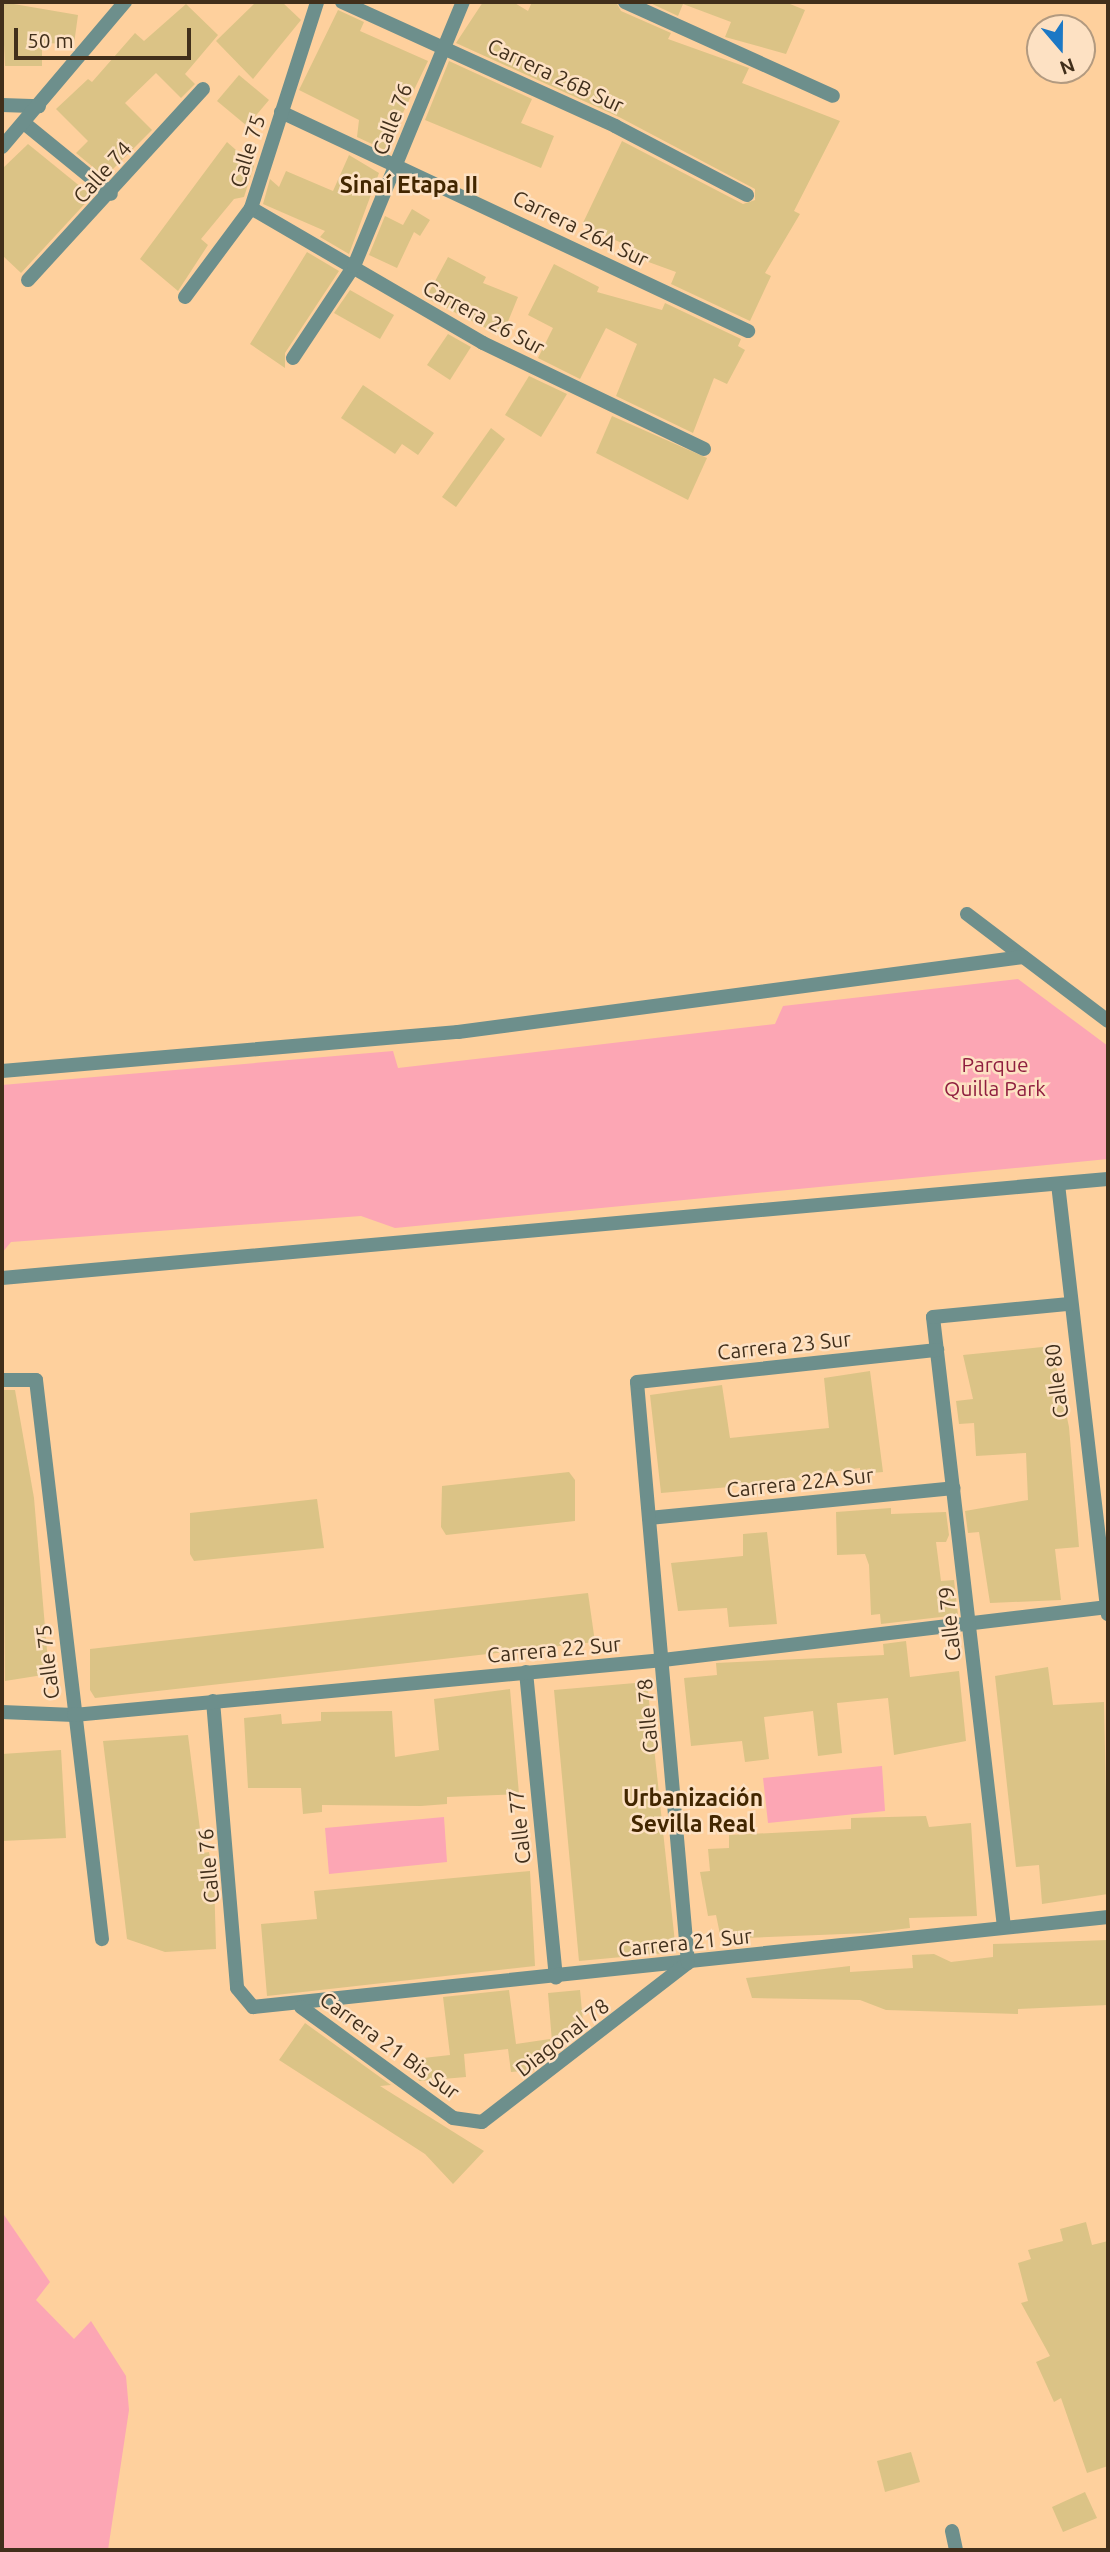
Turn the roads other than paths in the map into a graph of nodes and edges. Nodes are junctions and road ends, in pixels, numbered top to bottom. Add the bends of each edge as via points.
1 (125, 2) edge
2 (317, 2) edge
3 (342, 2) edge
4 (463, 2) edge
5 (625, 2) edge
6 (442, 45) junction
7 (203, 89) dead end
8 (833, 96) dead end
9 (2, 105) edge
10 (39, 106) junction
11 (281, 112) junction
12 (24, 123) junction
13 (2, 147) edge
14 (398, 164) junction
15 (111, 194) junction
16 (747, 195) dead end
17 (251, 208) junction
18 (354, 266) junction
19 (28, 280) dead end
20 (185, 297) dead end
21 (748, 331) dead end
22 (293, 358) dead end
23 (704, 449) dead end
24 (967, 914) dead end
25 (1023, 957) junction
26 (1108, 1021) edge
27 (2, 1071) edge
28 (1108, 1179) edge
29 (1058, 1184) junction
30 (2, 1278) edge
31 (1069, 1304) junction
32 (937, 1350) junction
33 (2, 1380) edge
34 (637, 1382) joint
35 (954, 1488) junction
36 (649, 1518) junction
37 (1108, 1607) edge
38 (1108, 1614) edge
39 (970, 1626) junction
40 (663, 1660) junction
41 (526, 1672) junction
42 (213, 1701) junction
43 (2, 1712) edge
44 (74, 1715) junction
45 (1108, 1917) edge
46 (1004, 1927) junction
47 (102, 1939) dead end
48 (688, 1963) junction
49 (556, 1978) junction
50 (301, 2007) junction
51 (266, 2010) joint
52 (453, 2118) joint
53 (952, 2531) dead end
54 (956, 2550) edge

1 - 10 street
2 - 11 street, Calle 75
3 - 6 street, Carrera 26B Sur
4 - 6 street, Calle 76
5 - 8 street
6 - 14 street, Calle 76
6 - 16 street, Carrera 26B Sur
7 - 15 street, Calle 74
9 - 10 street
10 - 12 street
11 - 14 street, Carrera 26A Sur
11 - 17 street, Calle 75
12 - 13 street
12 - 15 street
14 - 18 street, Calle 76
14 - 21 street, Carrera 26A Sur
15 - 19 street, Calle 74
17 - 18 street, Carrera 26 Sur
17 - 20 street, Calle 75
18 - 22 street, Calle 76
18 - 23 street, Carrera 26 Sur via 483,343
24 - 25 street
25 - 26 street
25 - 27 street via 458,1032
28 - 29 street
29 - 30 street
29 - 31 street, Calle 80
31 - 32 street, Calle 79 via 933,1317
31 - 37 street, Calle 80
32 - 34 street, Carrera 23 Sur
32 - 35 street, Calle 79
33 - 44 street, Calle 75 via 36,1380
34 - 36 street, Calle 78
35 - 36 street, Carrera 22A Sur
35 - 39 street, Calle 79
36 - 40 street, Calle 78
37 - 38 street, Calle 80
37 - 39 street, Carrera 22 Sur
39 - 40 street, Carrera 22 Sur
39 - 46 street, Calle 79
40 - 41 street, Carrera 22 Sur
40 - 48 street, Calle 78
41 - 42 street, Carrera 22 Sur
41 - 49 street, Calle 77
42 - 44 street, Carrera 22 Sur
42 - 51 street, Calle 76 via 237,1988 253,2007
43 - 44 street, Carrera 22 Sur
44 - 47 street, Calle 75
45 - 46 street, Carrera 21 Sur
46 - 48 street, Carrera 21 Sur
48 - 49 street, Carrera 21 Sur
48 - 52 street, Diagonal 78 via 503,2110 482,2122
49 - 50 street, Carrera 21 Sur
50 - 51 street, Carrera 21 Sur
50 - 52 street, Carrera 21 Bis Sur
53 - 54 street

